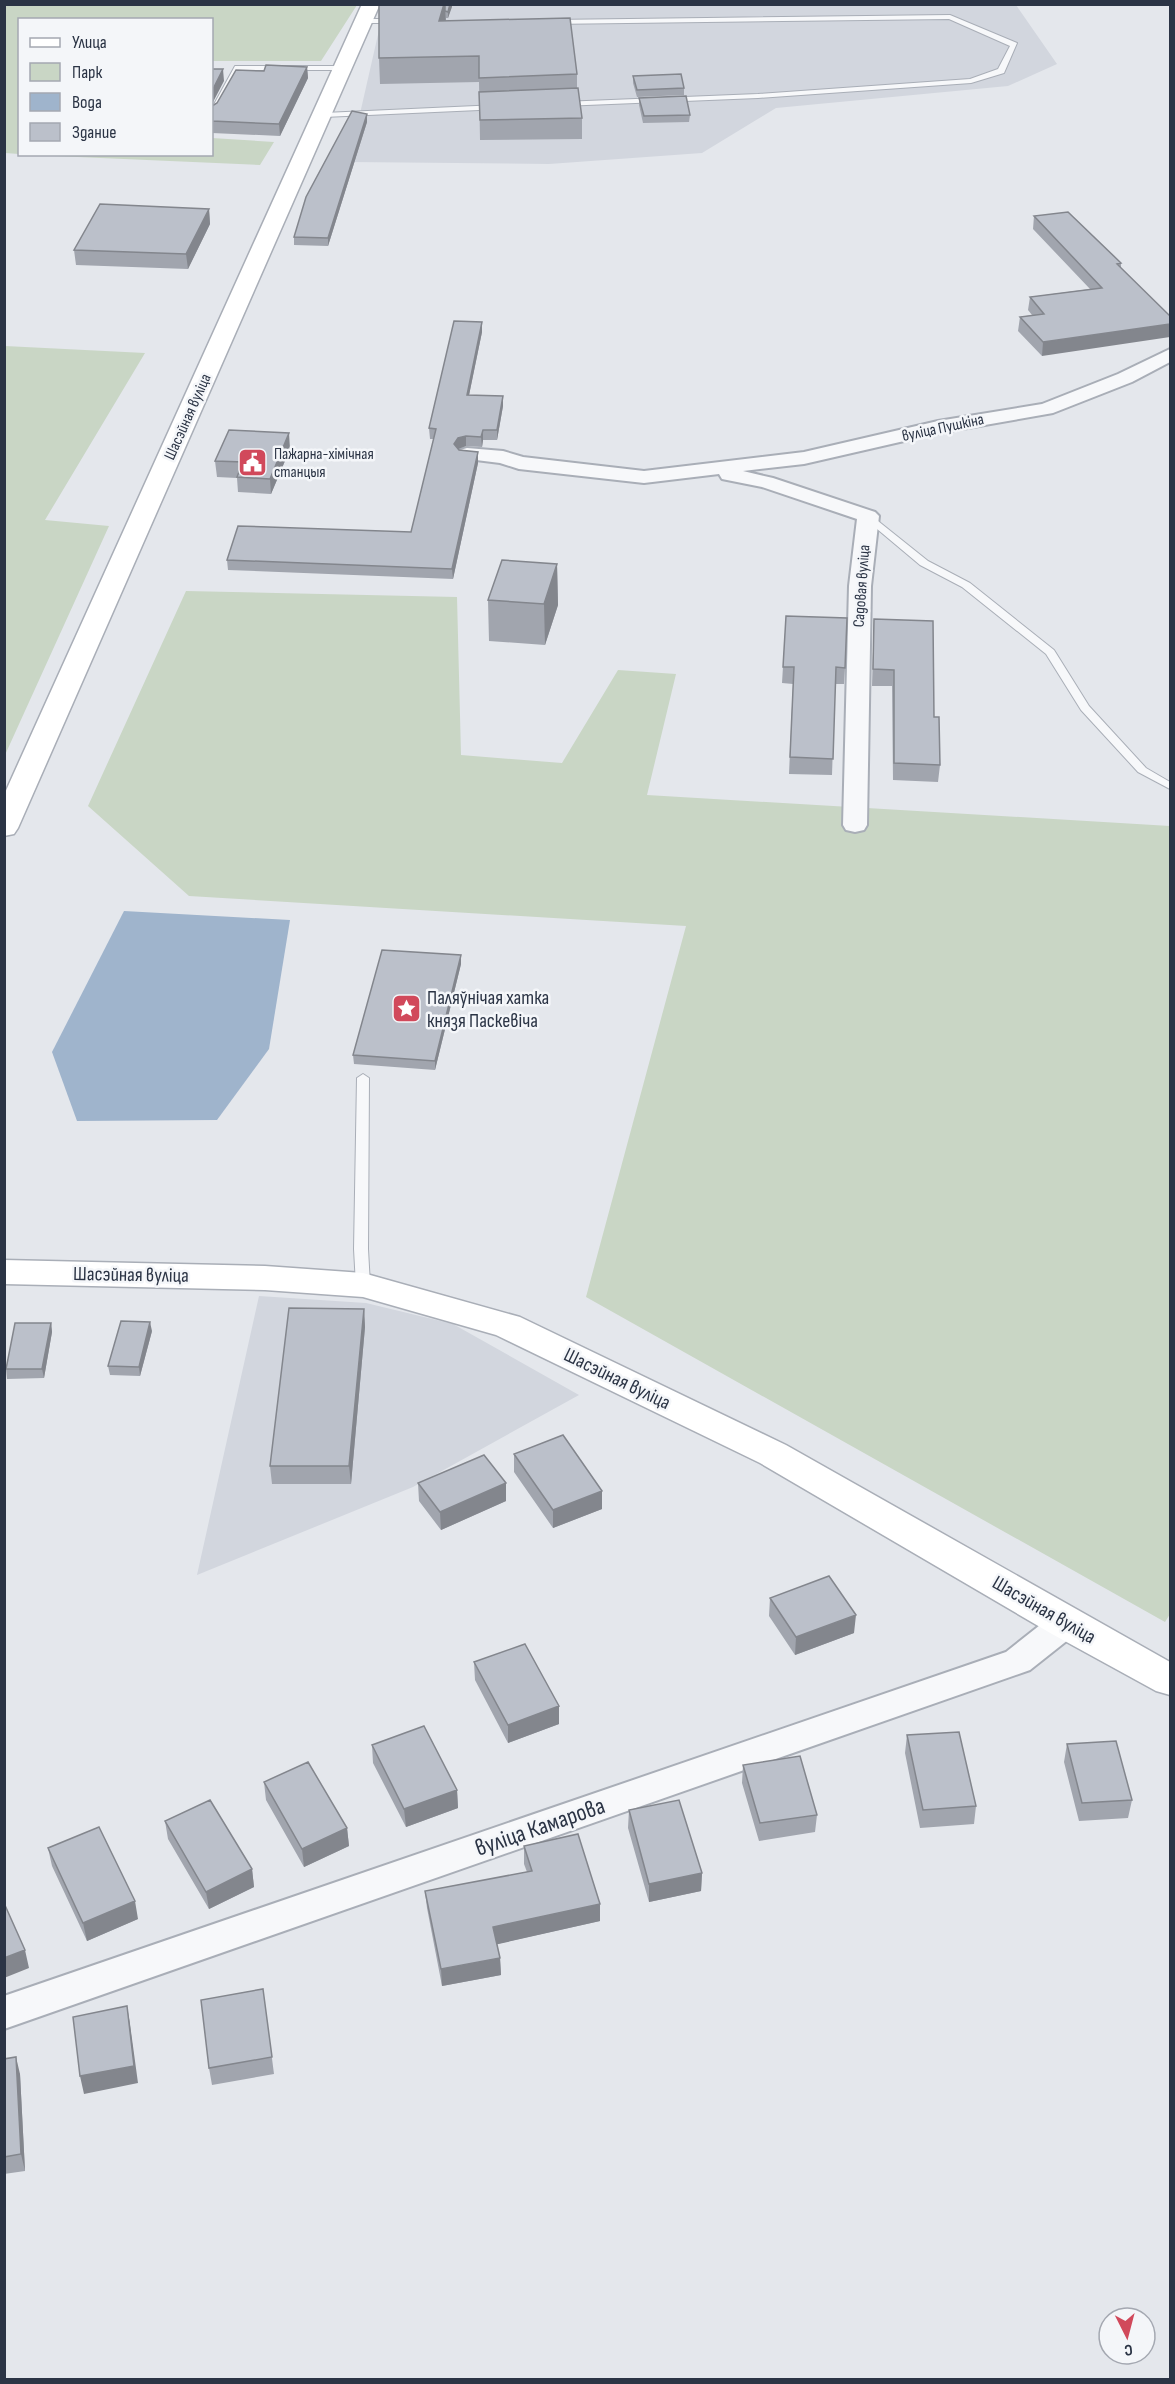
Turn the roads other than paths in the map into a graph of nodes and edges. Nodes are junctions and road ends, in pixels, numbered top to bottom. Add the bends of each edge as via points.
1 (369, 10) edge
2 (410, 22) edge
3 (537, 22) edge
4 (344, 68) junction
5 (558, 105) edge
6 (511, 106) edge
7 (213, 112) edge
8 (324, 115) junction
9 (1170, 355) edge
10 (467, 454) edge
11 (706, 470) junction
12 (868, 516) junction
13 (1170, 786) edge
14 (855, 825) dead end
15 (4, 828) edge
16 (363, 1078) dead end
17 (4, 1272) edge
18 (363, 1284) junction
19 (1066, 1623) junction
20 (1170, 1680) edge
21 (4, 2013) edge

1 - 2 lane
1 - 4 main road, Шасэйная вуліца
3 - 5 lane via 950,17 1014,45 1000,71 970,81
4 - 7 lane via 237,68
4 - 8 main road, Шасэйная вуліца
6 - 8 lane
8 - 15 main road, Шасэйная вуліца
9 - 11 street, вуліца Пушкіна via 1125,378 1046,409 938,426 804,458
10 - 11 street, вуліца Пушкіна via 645,477
11 - 12 street via 766,482
12 - 13 lane via 924,563 966,585 1050,652 1085,708 1142,770
12 - 14 street, Садовая вуліца via 860,586
16 - 18 lane
17 - 18 main road, Шасэйная вуліца
18 - 19 main road, Шасэйная вуліца via 507,1326 773,1454
19 - 20 main road, Шасэйная вуліца
19 - 21 street, вуліца Камарова via 1018,1661

